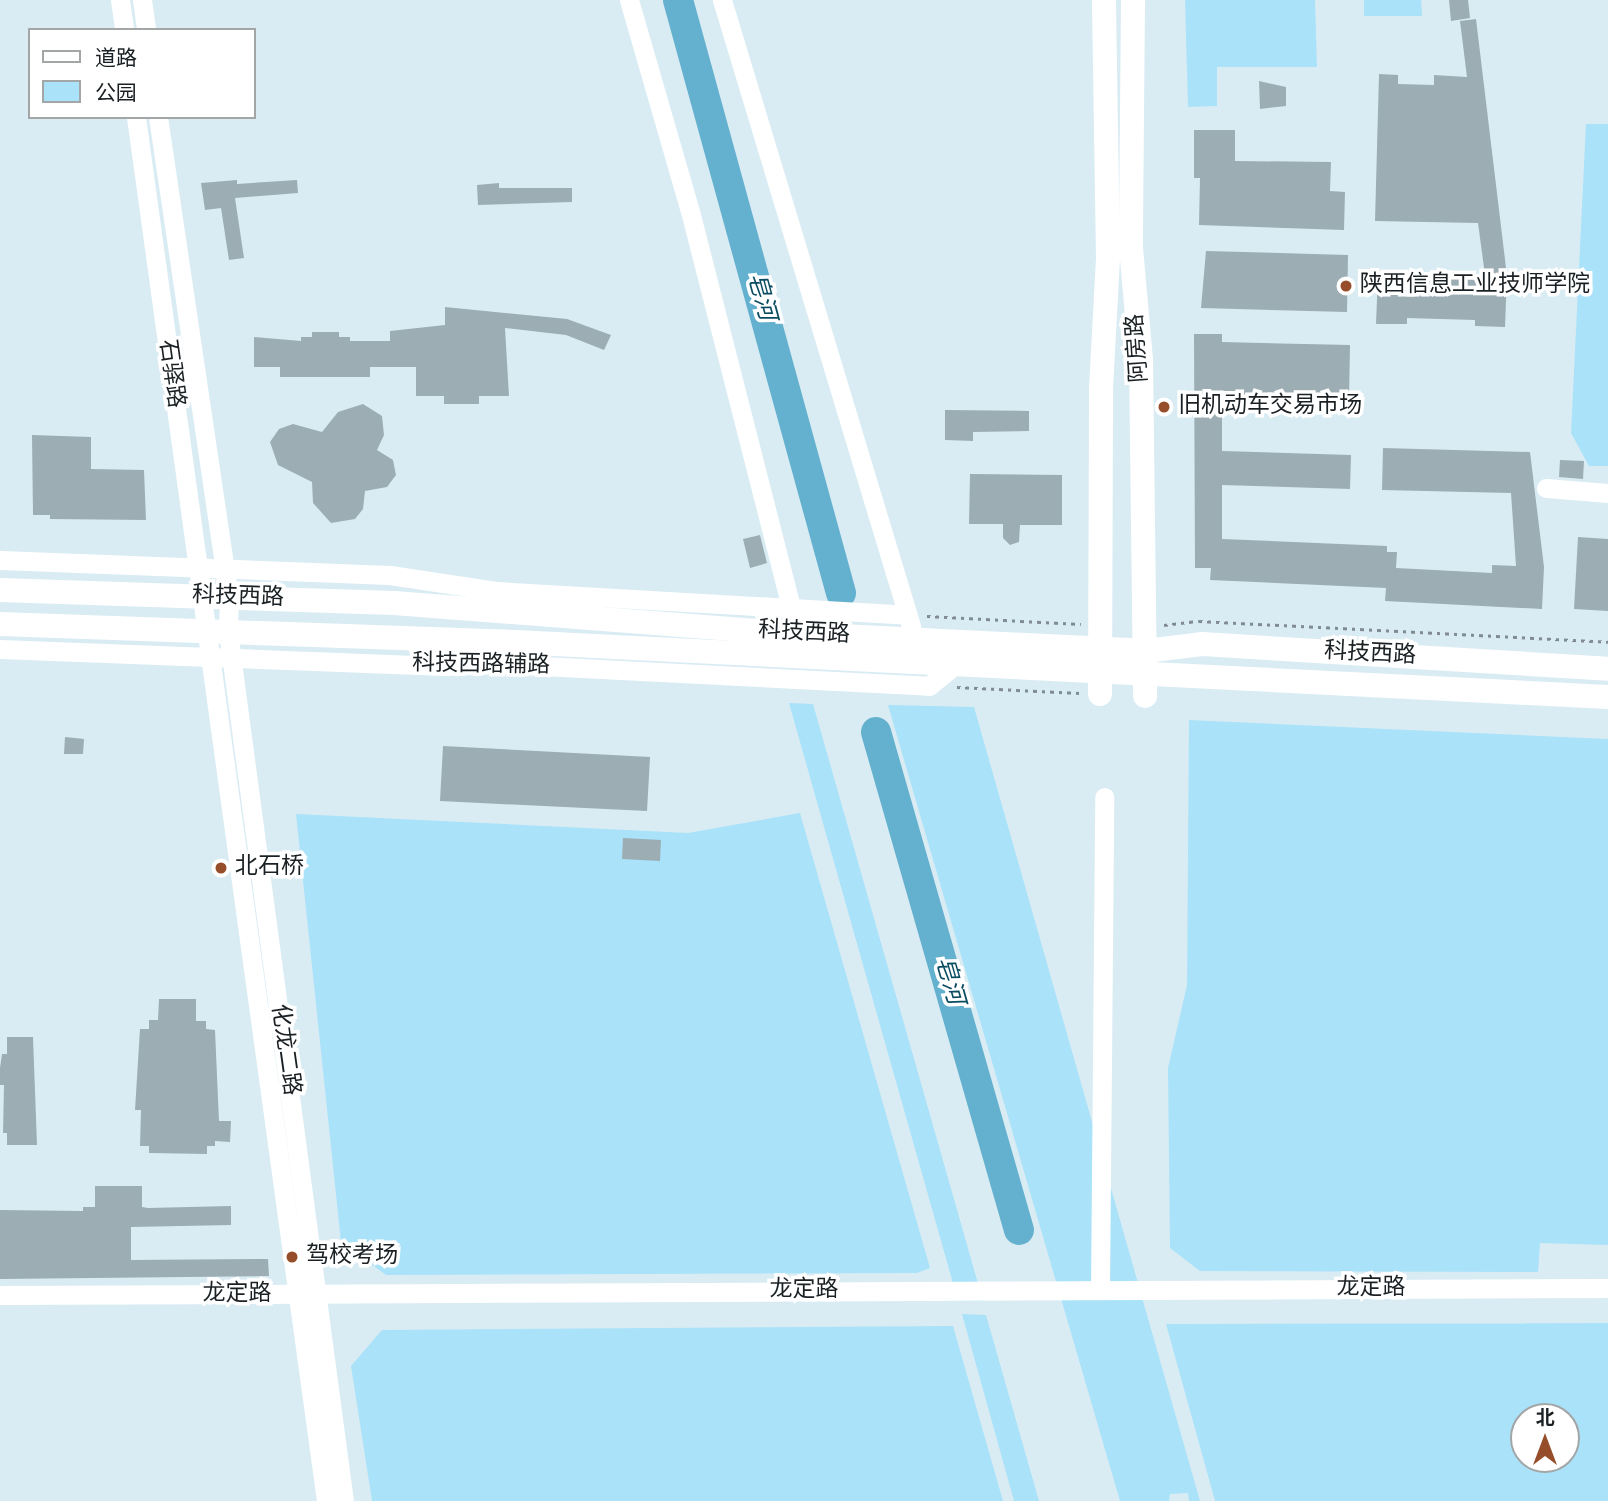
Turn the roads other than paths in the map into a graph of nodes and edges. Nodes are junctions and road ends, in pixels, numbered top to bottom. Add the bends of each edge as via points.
1 (120, 0) edge
2 (142, 0) edge
3 (629, 0) edge
4 (722, 0) edge
5 (1104, 0) edge
6 (1133, 0) edge
7 (124, 28) edge
8 (146, 28) edge
9 (136, 119) edge
10 (158, 119) edge
11 (1546, 488) dead end
12 (1608, 493) edge
13 (0, 560) edge
14 (195, 567) junction
15 (224, 568) junction
16 (0, 590) edge
17 (200, 598) junction
18 (229, 598) junction
19 (792, 607) junction
20 (907, 615) junction
21 (0, 624) edge
22 (216, 631) junction
23 (798, 634) junction
24 (915, 639) junction
25 (1101, 648) junction
26 (0, 649) edge
27 (1145, 651) junction
28 (207, 656) junction
29 (232, 657) junction
30 (954, 666) junction
31 (1608, 669) edge
32 (1100, 684) junction
33 (1145, 686) junction
34 (1608, 697) edge
35 (1104, 797) dead end
36 (1608, 1288) edge
37 (1100, 1290) junction
38 (306, 1294) junction
39 (0, 1295) edge
40 (326, 1501) edge
41 (344, 1501) edge

1 - 7 street
2 - 8 street
3 - 19 street via 691,211
4 - 20 street
5 - 25 main road, 阿房路 via 1108,257 1101,388
6 - 27 main road, 阿房路 via 1131,248 1141,359
9 - 14 street, 石驿路
10 - 15 street, 石驿路
11 - 12 street
13 - 14 street
14 - 15 street
14 - 17 street, 石驿路
15 - 18 street, 石驿路
15 - 19 street via 390,575 496,590
16 - 17 main road, 科技西路
17 - 18 main road, 科技西路
17 - 22 street, 石驿路
18 - 22 street, 化龙二路
18 - 23 main road, 科技西路 via 394,603
19 - 20 street
19 - 23 street
20 - 24 street
21 - 22 main road, 科技西路
22 - 28 street, 化龙二路
22 - 29 street, 化龙二路
22 - 30 main road, 科技西路
23 - 24 main road, 科技西路
24 - 25 main road, 科技西路
25 - 27 main road, 科技西路
25 - 32 main road, 阿房路
26 - 28 street, 科技西路辅路
27 - 31 main road, 科技西路 via 1202,644
27 - 33 main road, 阿房路
28 - 29 street, 科技西路辅路
28 - 38 street, 化龙二路
29 - 30 street, 科技西路辅路 via 501,664 929,686
29 - 38 street, 化龙二路
30 - 32 main road, 科技西路
32 - 33 main road, 科技西路
33 - 34 main road, 科技西路
35 - 37 street
36 - 37 street, 龙定路
37 - 38 street, 龙定路
38 - 39 street, 龙定路
38 - 40 street, 化龙二路
38 - 41 street, 化龙二路

